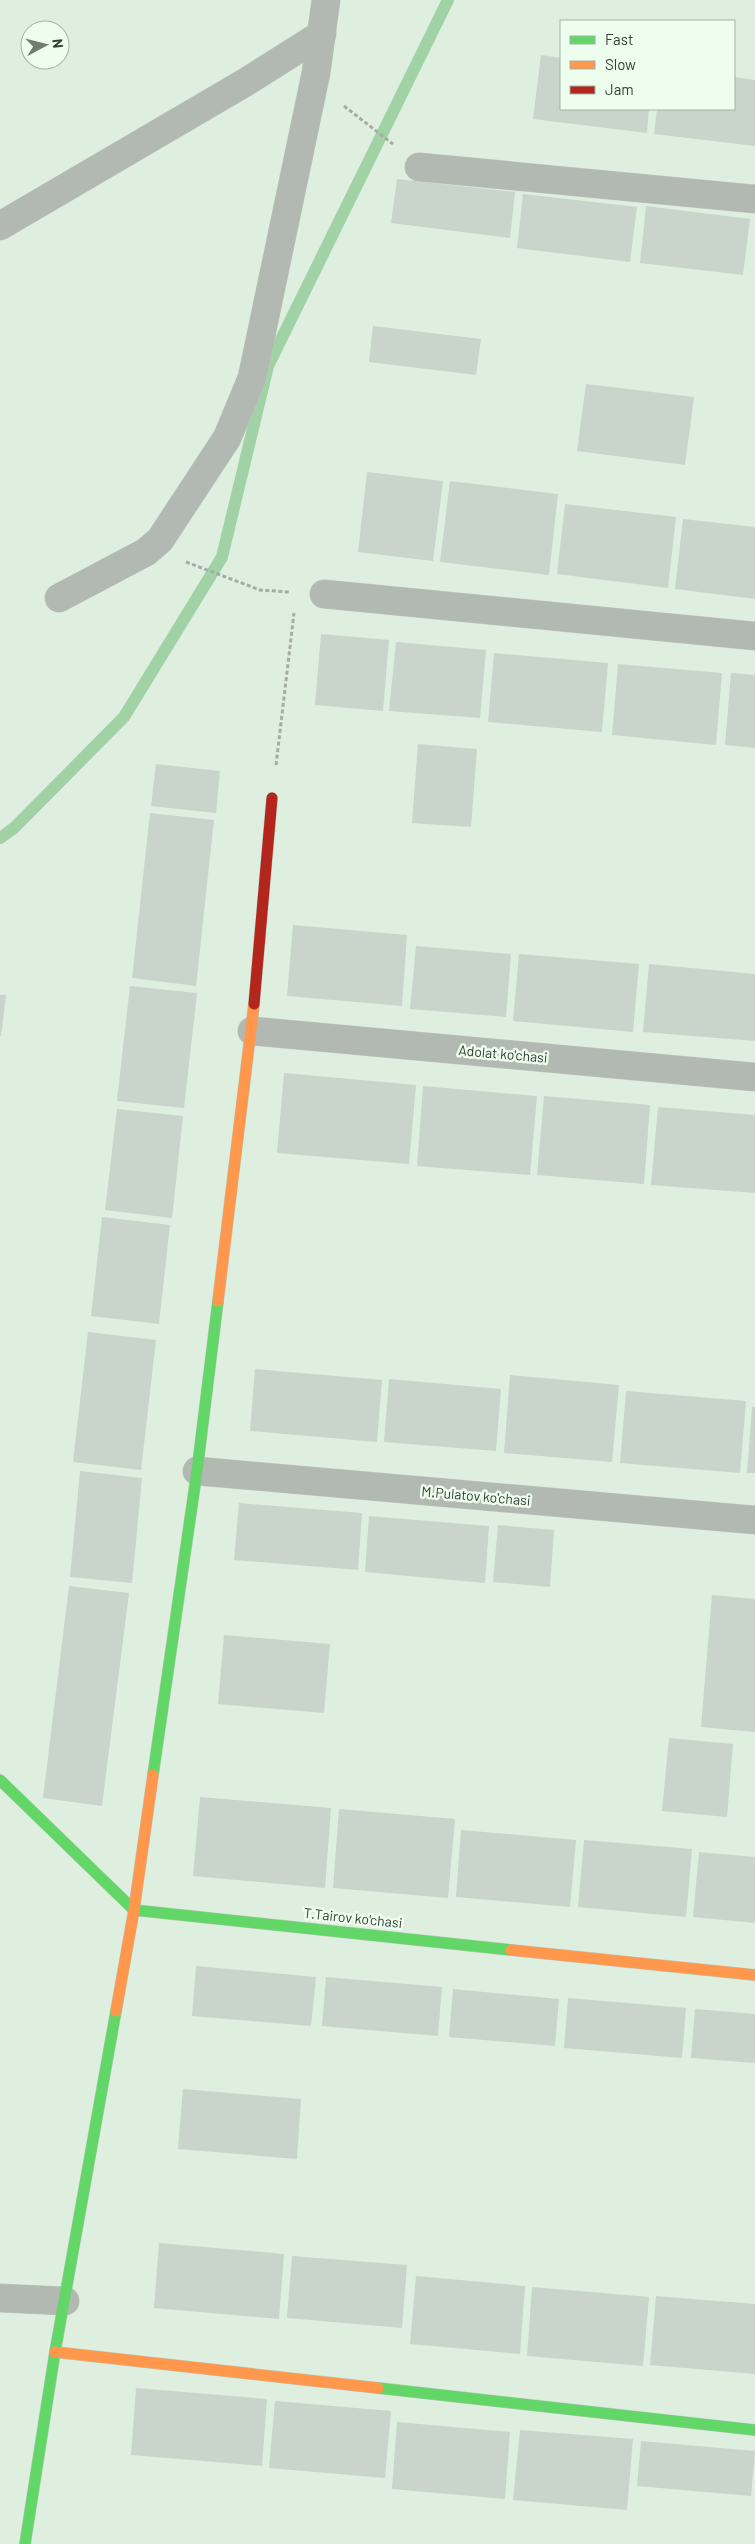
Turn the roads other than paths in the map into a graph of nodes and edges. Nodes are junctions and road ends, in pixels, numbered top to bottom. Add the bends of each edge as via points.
1 (326, 0) edge
2 (322, 34) junction
3 (419, 167) dead end
4 (755, 199) edge
5 (0, 226) edge
6 (324, 594) dead end
7 (59, 598) dead end
8 (755, 636) edge
9 (272, 798) road end
10 (252, 1031) junction
11 (755, 1077) edge
12 (198, 1471) junction
13 (755, 1520) edge
14 (0, 1780) edge
15 (134, 1910) junction
16 (755, 1975) edge
17 (0, 2298) edge
18 (65, 2301) junction
19 (55, 2352) junction
20 (755, 2430) edge
21 (25, 2544) edge

1 - 2 street
2 - 5 street
2 - 7 street via 252,378 227,438 160,540 146,552
3 - 4 street
6 - 8 street
9 - 10 street
10 - 11 street, Adolat ko'chasi
10 - 12 street
12 - 13 street, M.Pulatov ko'chasi
12 - 15 street
14 - 15 street
15 - 16 street, T.Tairov ko'chasi
15 - 18 street
17 - 18 street
18 - 19 street
19 - 20 street
19 - 21 street

